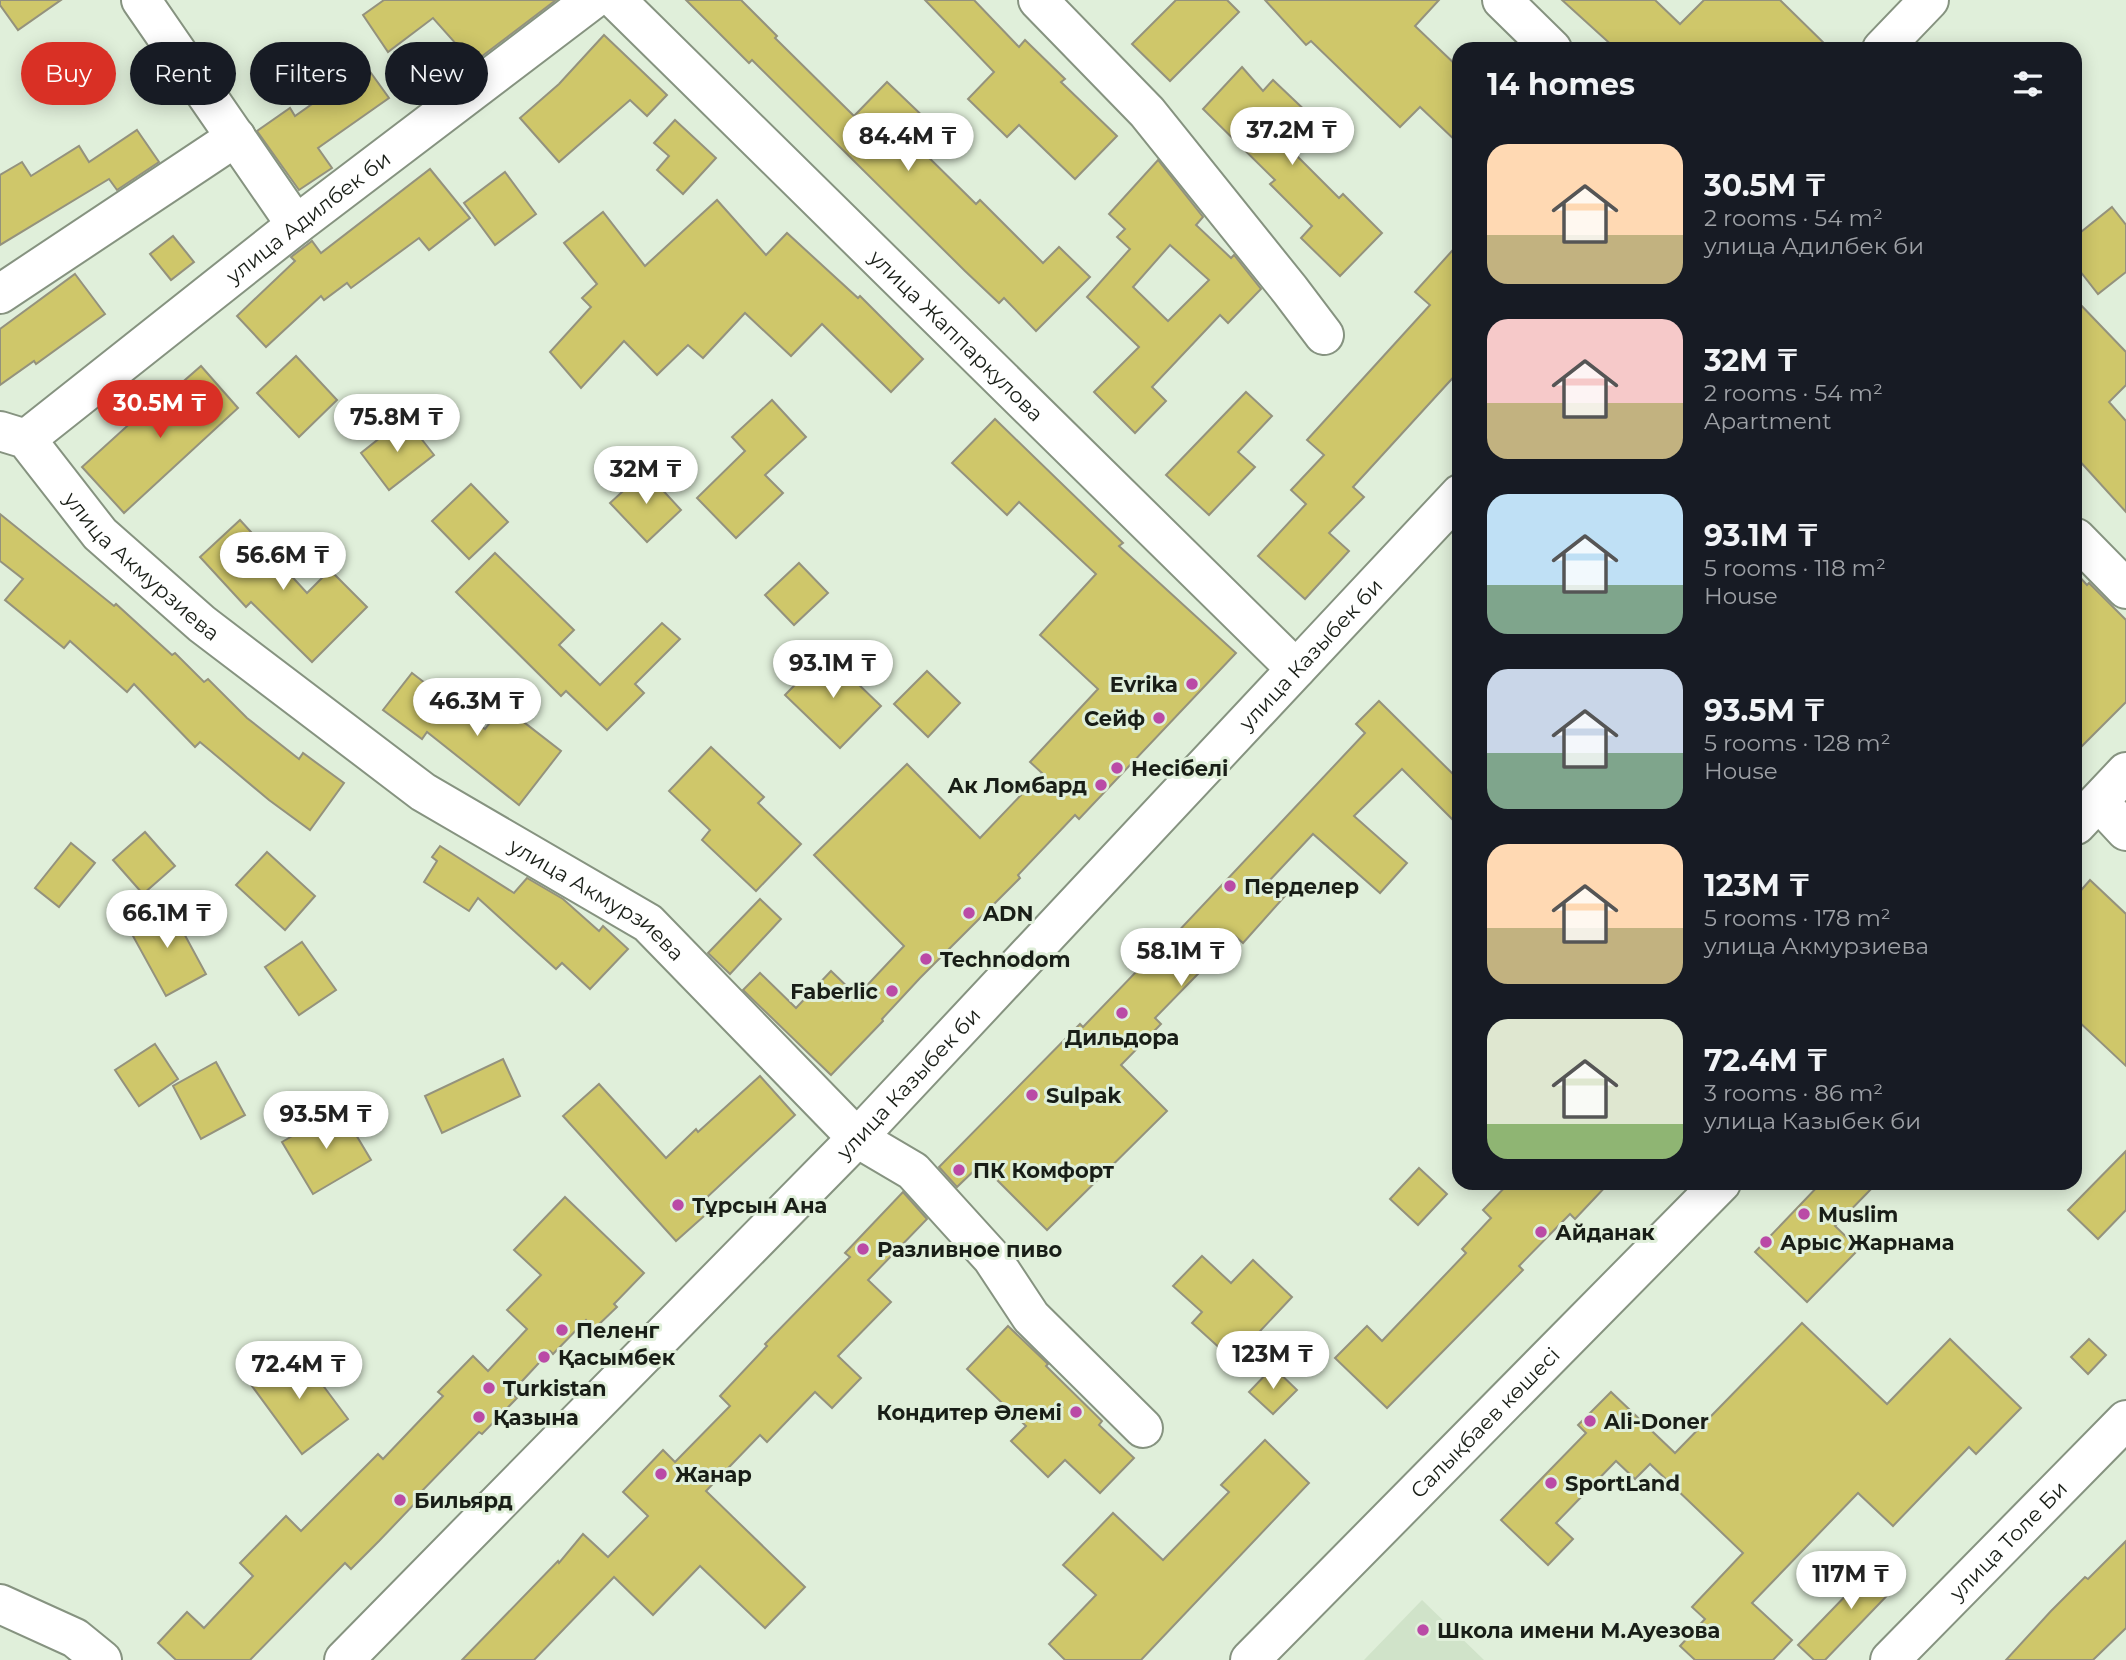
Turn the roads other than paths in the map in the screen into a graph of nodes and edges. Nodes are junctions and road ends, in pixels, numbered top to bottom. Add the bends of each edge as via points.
1 (141, 0) edge
2 (592, 0) edge
3 (616, 0) edge
4 (1038, 0) edge
5 (1502, 0) edge
6 (1929, 0) edge
7 (1545, 42) edge
8 (1889, 42) edge
9 (236, 137) junction
10 (296, 225) junction
11 (0, 294) edge
12 (1324, 335) dead end
13 (13, 435) edge
14 (1452, 503) edge
15 (2082, 544) edge
16 (2126, 589) edge
17 (1296, 669) junction
18 (2126, 772) edge
19 (2087, 814) edge
20 (2126, 831) edge
21 (857, 1138) junction
22 (1714, 1190) edge
23 (2126, 1420) edge
24 (1143, 1428) dead end
25 (0, 1604) edge
26 (88, 1649) edge
27 (344, 1660) edge
28 (1250, 1660) edge
29 (1890, 1660) edge

1 - 9 street
2 - 10 street, улица Адилбек би
3 - 17 street, улица Жаппаркулова
4 - 12 street via 1147,112
5 - 7 street
6 - 8 street
9 - 10 street
9 - 11 street
10 - 13 street, улица Адилбек би
13 - 21 street, улица Акмурзиева via 100,534 201,624 423,792 648,923
14 - 17 street, улица Казыбек би
15 - 16 street
17 - 21 street, улица Казыбек би
18 - 19 street
19 - 20 street
21 - 24 street, улица Акмурзиева via 913,1171 992,1258 1031,1317
21 - 27 street, улица Казыбек би
22 - 28 street, Салықбаев көшесі
23 - 29 street, улица Толе Би
25 - 26 street

